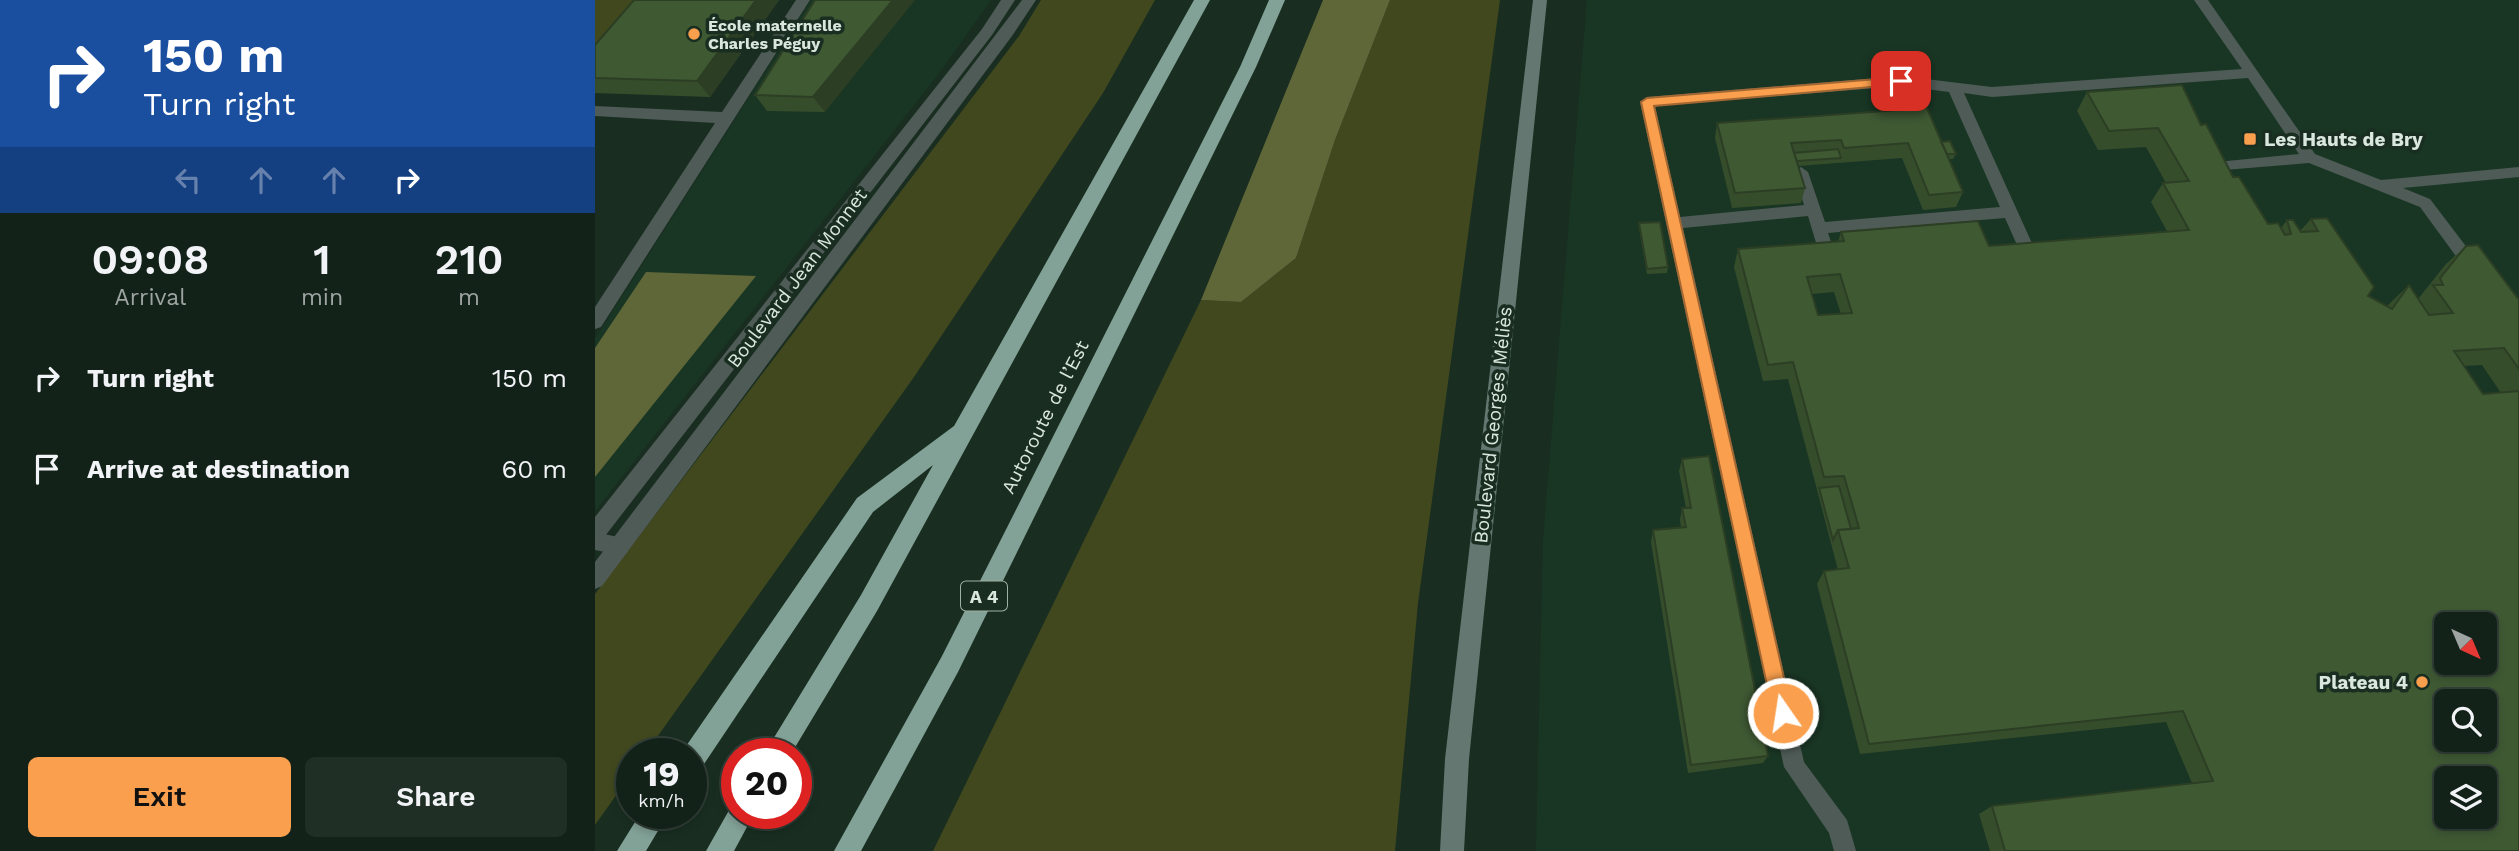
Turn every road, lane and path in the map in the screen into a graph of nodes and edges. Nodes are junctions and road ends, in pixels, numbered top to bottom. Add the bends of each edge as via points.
1 (803, 0) edge
2 (1008, 0) edge
3 (1029, 0) edge
4 (1202, 0) edge
5 (1277, 0) edge
6 (1540, 0) edge
7 (2201, 0) edge
8 (2251, 73) junction
9 (1954, 87) junction
10 (595, 111) edge
11 (726, 118) junction
12 (2310, 158) junction
13 (2217, 167) edge
14 (1801, 172) edge
15 (2519, 172) edge
16 (2378, 185) junction
17 (1813, 210) junction
18 (2012, 212) junction
19 (1674, 223) junction
20 (1818, 228) junction
21 (2027, 250) edge
22 (1828, 256) edge
23 (2488, 288) edge
24 (595, 322) edge
25 (964, 428) junction
26 (595, 533) edge
27 (595, 541) edge
28 (620, 546) junction
29 (595, 579) edge
30 (707, 738) edge
31 (787, 738) edge
32 (645, 829) edge
33 (732, 829) edge
34 (630, 851) edge
35 (719, 851) edge
36 (847, 851) edge
37 (1452, 851) edge
38 (1845, 851) edge

1 - 11 street
2 - 26 street, Boulevard Jean Monnet
3 - 28 street, Boulevard Jean Monnet
4 - 25 highway
5 - 36 highway, Autoroute de l’Est / A 4 via 1248,67 956,652
6 - 37 main road, Boulevard Georges Méliès via 1458,745
7 - 8 lane
8 - 9 lane via 1992,92
8 - 12 lane
9 - 18 lane
9 - 19 lane via 1901,81 1647,102
10 - 11 street
11 - 24 street
12 - 13 lane
12 - 16 lane
14 - 17 lane
15 - 16 lane
16 - 23 lane via 2425,203
17 - 19 lane
17 - 20 lane
18 - 20 lane
18 - 21 lane
19 - 38 lane via 1795,767 1839,828
20 - 22 lane
25 - 30 highway via 865,505
25 - 31 highway via 869,603
27 - 28 street
28 - 29 street, Boulevard Jean Monnet
32 - 34 highway
33 - 35 highway

